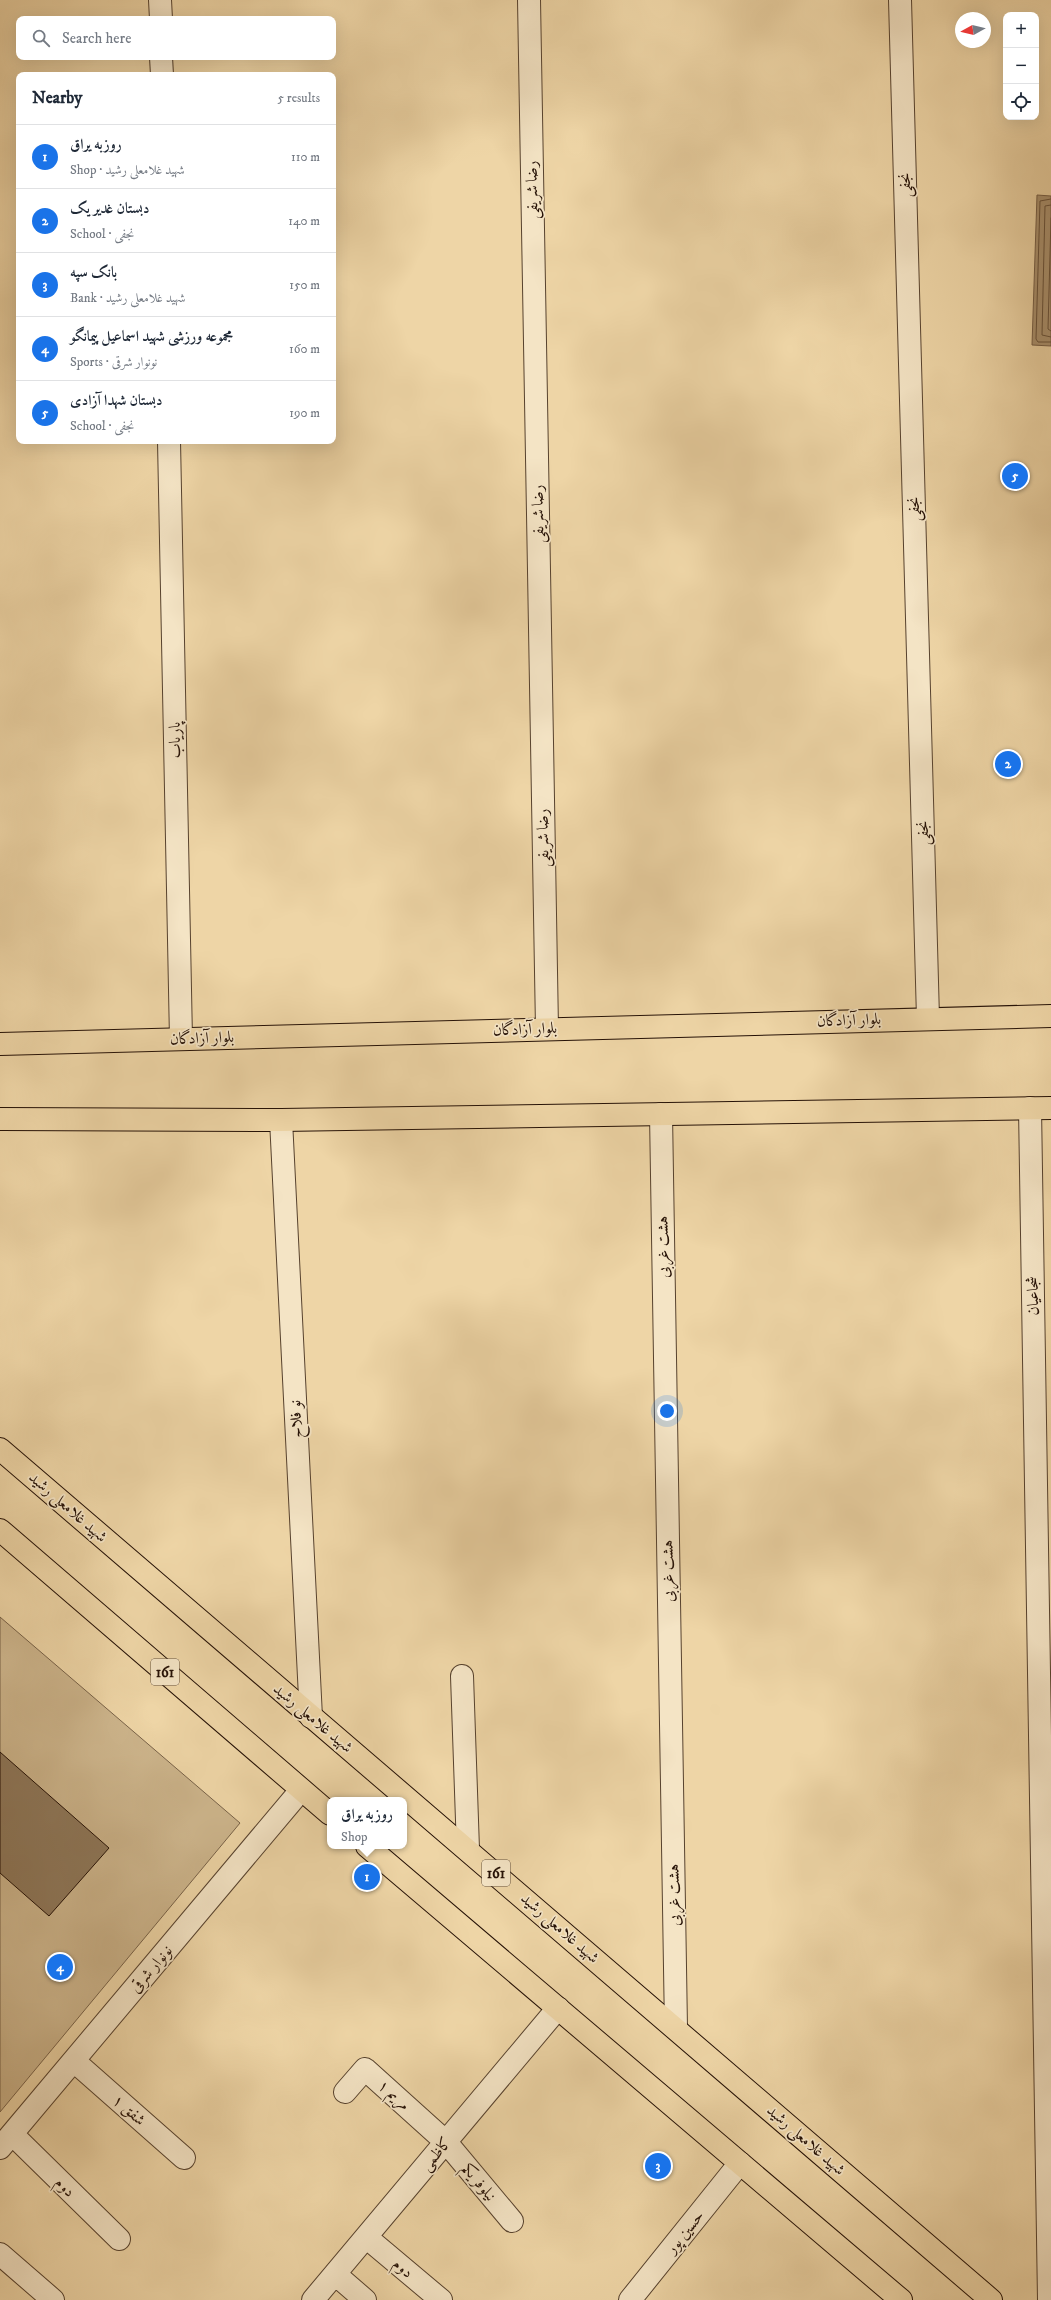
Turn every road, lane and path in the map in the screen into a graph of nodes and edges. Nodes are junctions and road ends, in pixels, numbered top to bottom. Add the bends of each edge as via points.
1 (160, 0) edge
2 (529, 0) edge
3 (900, 0) edge
4 (161, 16) edge
5 (161, 60) edge
6 (162, 72) edge
7 (169, 444) edge
8 (1051, 1016) edge
9 (928, 1018) junction
10 (546, 1028) junction
11 (181, 1039) junction
12 (0, 1044) edge
13 (1030, 1108) junction
14 (1051, 1108) edge
15 (661, 1114) junction
16 (0, 1119) edge
17 (281, 1120) junction
18 (0, 1449) edge
19 (0, 1530) edge
20 (462, 1676) dead end
21 (312, 1717) junction
22 (1046, 1754) edge
23 (302, 1790) junction
24 (407, 1797) edge
25 (407, 1797) edge
26 (327, 1811) edge
27 (371, 1849) edge
28 (468, 1849) junction
29 (558, 2008) junction
30 (676, 2028) junction
31 (74, 2061) junction
32 (345, 2092) dead end
33 (6, 2141) edge
34 (446, 2142) junction
35 (184, 2158) dead end
36 (740, 2163) junction
37 (512, 2221) dead end
38 (366, 2237) junction
39 (119, 2239) dead end
40 (0, 2254) edge
41 (335, 2274) junction
42 (53, 2300) edge
43 (313, 2300) edge
44 (365, 2300) edge
45 (441, 2300) edge
46 (630, 2300) edge
47 (901, 2300) edge
48 (991, 2300) edge
49 (1049, 2300) edge

1 - 4 street
2 - 10 street, رضا شریفی
3 - 9 street, نجفی
5 - 6 street
7 - 11 street, پاریاب
8 - 9 main road, بلوار آزادگان
9 - 10 main road, بلوار آزادگان
10 - 11 main road, بلوار آزادگان
11 - 12 main road, بلوار آزادگان
13 - 14 main road
13 - 15 main road
13 - 22 street, شجاعیان
15 - 17 main road
15 - 30 street, هشت غربی
16 - 17 main road
17 - 21 street, نو فلاح
18 - 21 main road, شهید غلامعلی رشید / 161
19 - 23 main road, 161
20 - 28 street
21 - 25 main road, شهید غلامعلی رشید / 161
22 - 49 street, شجاعیان
23 - 26 main road, 161
23 - 31 street, نونوار شرقی
24 - 28 main road, شهید غلامعلی رشید / 161
27 - 29 main road
28 - 30 main road, شهید غلامعلی رشید / 161
29 - 34 street, کاظمی
29 - 36 main road
30 - 48 main road, شهید غلامعلی رشید / 161
31 - 33 street, نونوار شرقی
31 - 35 street, شفق ۱
32 - 34 street, مریم ۱ via 366,2069
33 - 39 street, دوم
34 - 37 street, نیلوفر یکم
34 - 38 street, کاظمی
36 - 46 street, حسین پور
36 - 47 main road
38 - 41 street, کاظمی
38 - 45 street, دوم
40 - 42 street
41 - 43 street, کاظمی
41 - 44 street

